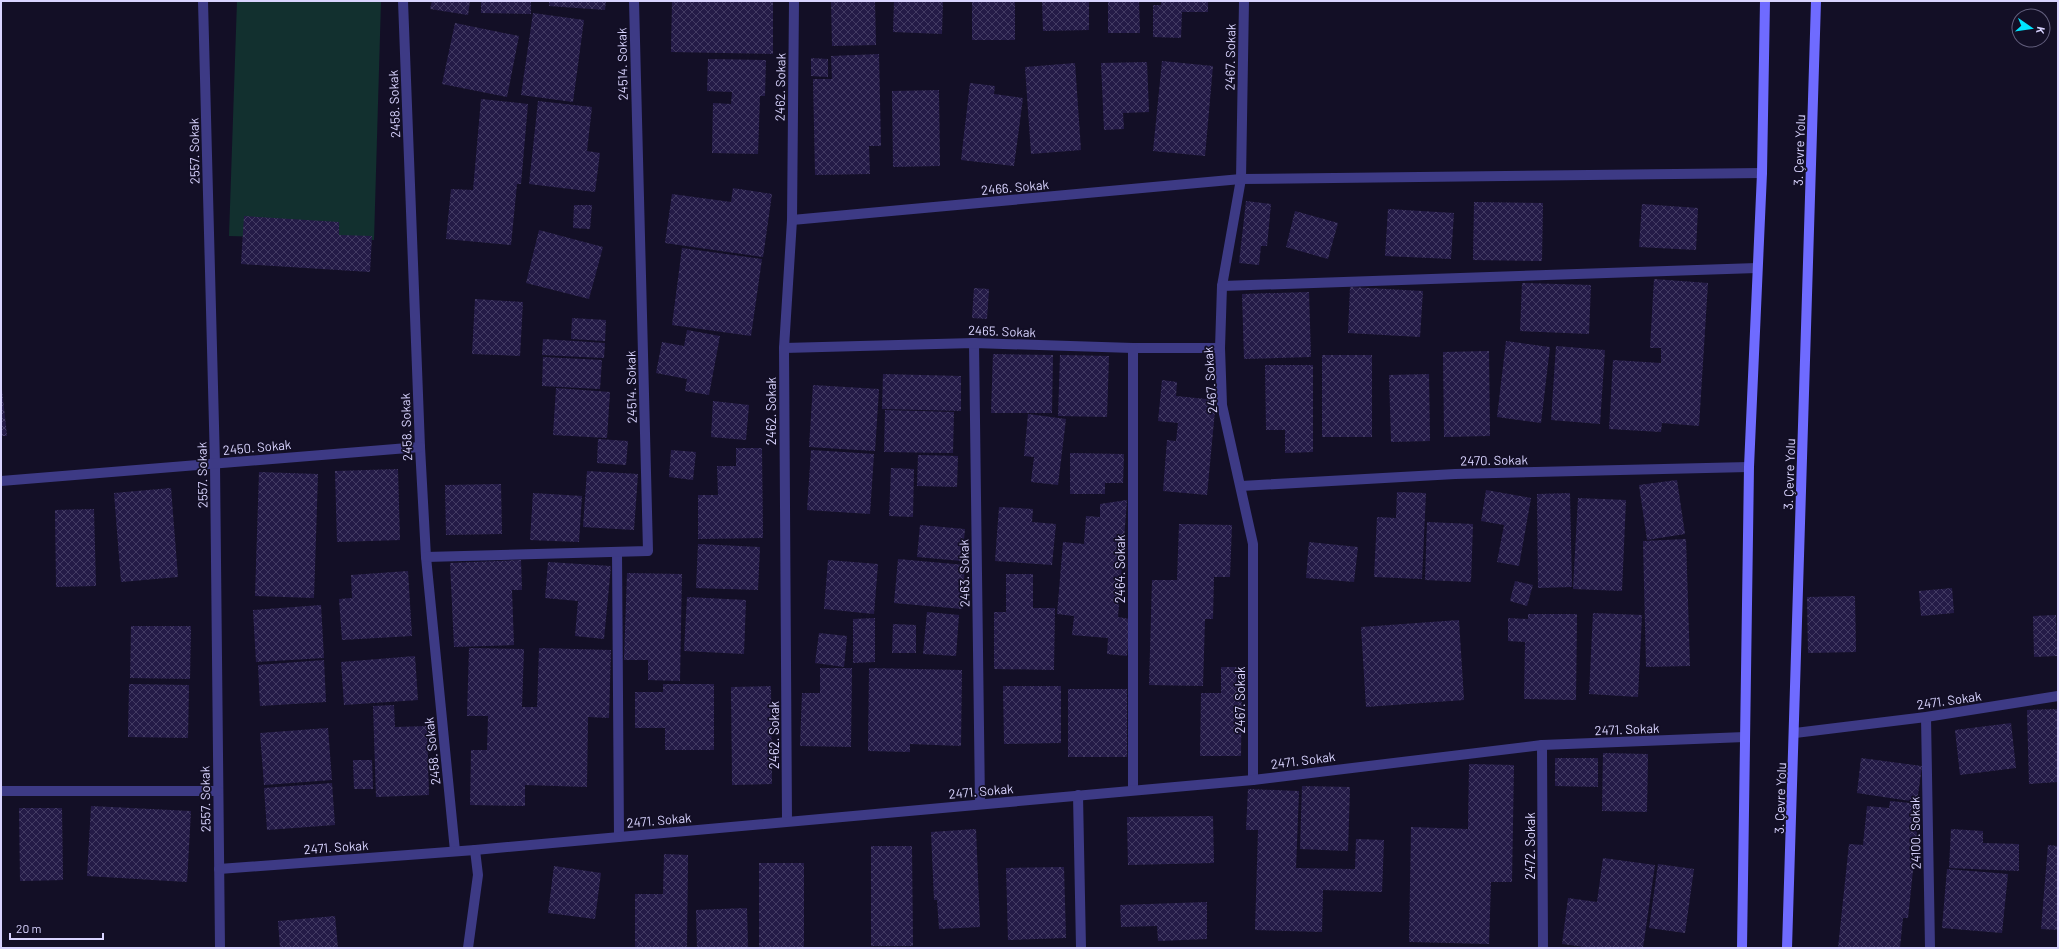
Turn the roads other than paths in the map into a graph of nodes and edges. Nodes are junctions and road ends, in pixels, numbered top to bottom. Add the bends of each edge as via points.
1 (203, 1) edge
2 (403, 1) edge
3 (634, 1) edge
4 (794, 1) edge
5 (1244, 1) edge
6 (1765, 1) edge
7 (1816, 1) edge
8 (1762, 173) junction
9 (1241, 179) junction
10 (792, 220) junction
11 (1757, 268) junction
12 (1222, 286) junction
13 (974, 343) junction
14 (784, 348) junction
15 (1132, 348) junction
16 (1220, 348) junction
17 (420, 448) junction
18 (215, 464) junction
19 (1749, 467) junction
20 (1, 482) edge
21 (1241, 486) junction
22 (616, 552) junction
23 (426, 557) junction
24 (2058, 696) edge
25 (1926, 717) junction
26 (1795, 733) junction
27 (1745, 737) junction
28 (1542, 745) junction
29 (1253, 780) junction
30 (1133, 790) junction
31 (1, 791) edge
32 (218, 791) junction
33 (1078, 795) junction
34 (980, 804) junction
35 (787, 821) junction
36 (619, 837) junction
37 (475, 850) junction
38 (455, 851) junction
39 (219, 869) junction
40 (220, 948) edge
41 (468, 948) edge
42 (1081, 948) edge
43 (1544, 948) edge
44 (1742, 948) edge
45 (1787, 948) edge
46 (1930, 948) edge

1 - 18 street, 2557. Sokak
2 - 17 street, 2458. Sokak
3 - 22 street, 24514. Sokak via 648,551
4 - 10 street, 2462. Sokak
5 - 9 street, 2467. Sokak
6 - 8 main road
7 - 26 main road, 3. Çevre Yolu
8 - 9 street, 2466. Sokak
8 - 11 main road
9 - 10 street, 2466. Sokak
9 - 12 street, 2467. Sokak
10 - 14 street, 2462. Sokak
11 - 12 street
11 - 19 main road
12 - 16 street, 2467. Sokak
13 - 14 street, 2465. Sokak
13 - 15 street, 2465. Sokak
13 - 34 street, 2463. Sokak
14 - 35 street, 2462. Sokak
15 - 16 street, 2465. Sokak
15 - 30 street, 2464. Sokak
16 - 21 street, 2467. Sokak via 1222,405
17 - 18 street, 2450. Sokak
17 - 23 street, 2458. Sokak
18 - 20 street, 2450. Sokak
18 - 32 street, 2557. Sokak
19 - 21 street, 2470. Sokak via 1454,474
19 - 27 main road
21 - 29 street, 2467. Sokak via 1254,544
22 - 23 street, 24514. Sokak
22 - 36 street
23 - 38 street, 2458. Sokak
24 - 25 street, 2471. Sokak
25 - 26 street, 2471. Sokak
25 - 46 street, 24100. Sokak
26 - 45 main road, 3. Çevre Yolu
27 - 28 street, 2471. Sokak
27 - 44 main road
28 - 29 street, 2471. Sokak
28 - 43 street, 2472. Sokak
29 - 30 street, 2471. Sokak
30 - 33 street, 2471. Sokak
31 - 32 street
32 - 39 street, 2557. Sokak
33 - 34 street, 2471. Sokak
33 - 42 street
34 - 35 street, 2471. Sokak
35 - 36 street, 2471. Sokak
36 - 37 street, 2471. Sokak
37 - 38 street, 2471. Sokak
37 - 41 street via 478,875
38 - 39 street, 2471. Sokak
39 - 40 street, 2557. Sokak

